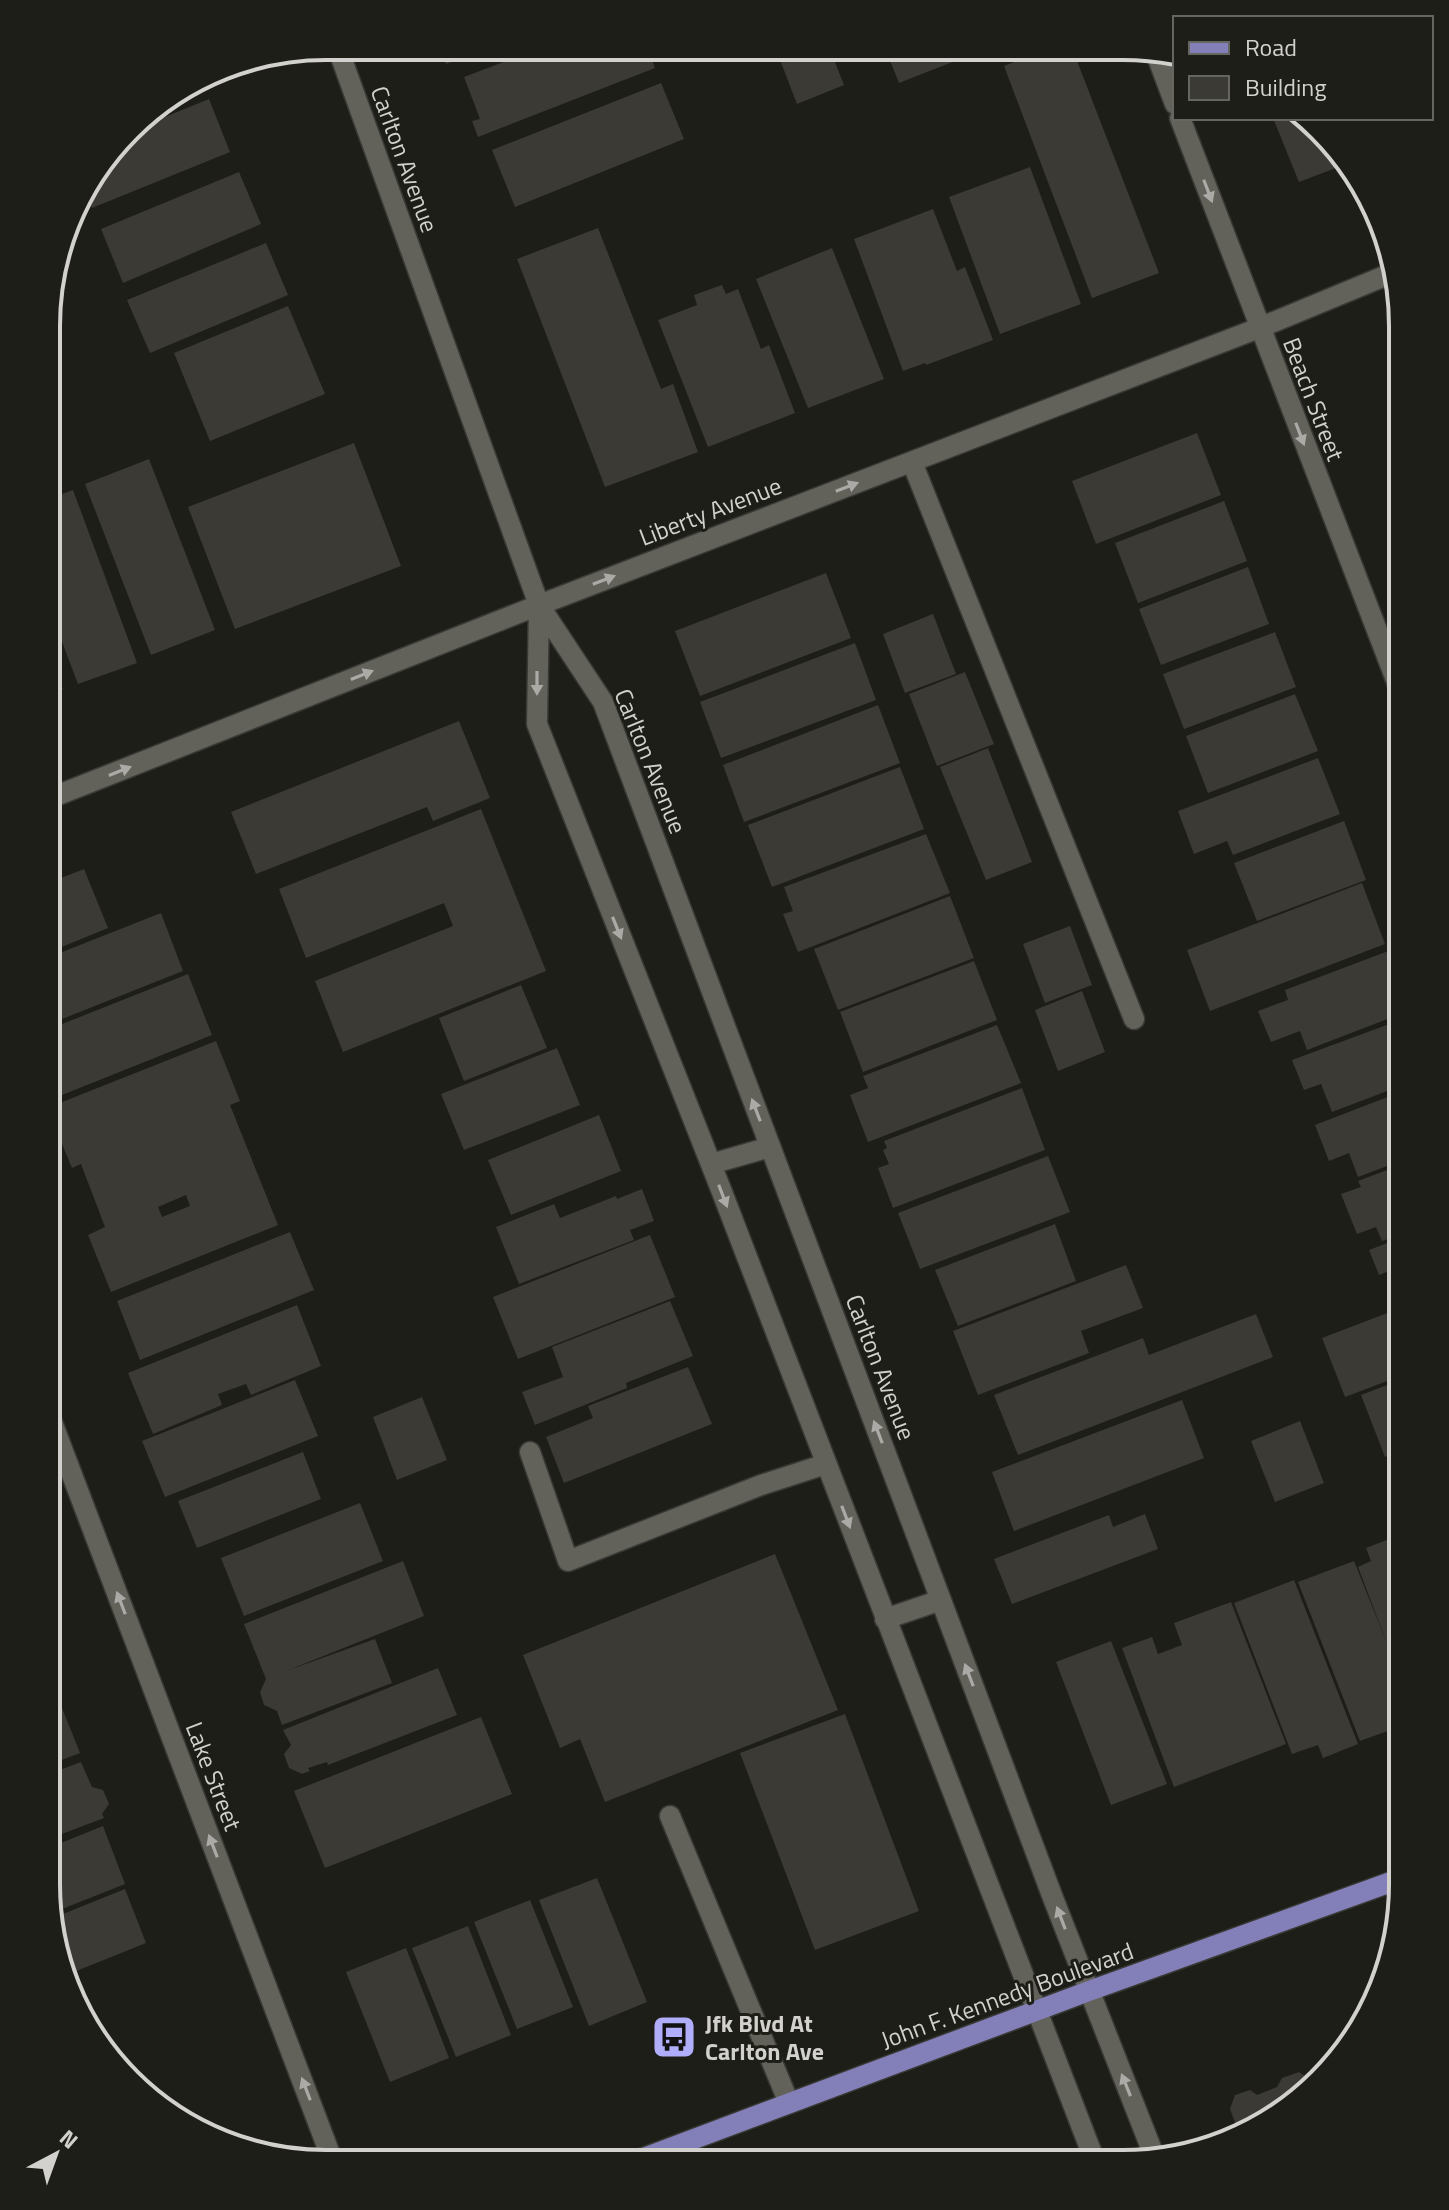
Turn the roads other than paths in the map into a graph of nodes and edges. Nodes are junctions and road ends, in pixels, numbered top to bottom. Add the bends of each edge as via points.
1 (342, 60) edge
2 (1159, 62) edge
3 (1173, 99) edge
4 (1181, 120) edge
5 (1384, 276) edge
6 (1259, 328) junction
7 (912, 462) junction
8 (539, 605) junction
9 (1389, 661) edge
10 (60, 794) edge
11 (1134, 1019) dead end
12 (770, 1147) junction
13 (711, 1164) junction
14 (60, 1443) edge
15 (530, 1452) dead end
16 (826, 1464) junction
17 (941, 1600) junction
18 (885, 1619) junction
19 (670, 1816) dead end
20 (1388, 1883) edge
21 (1089, 1991) junction
22 (1036, 2011) junction
23 (789, 2103) junction
24 (1151, 2148) edge
25 (328, 2150) edge
26 (664, 2150) edge
27 (1091, 2150) edge

1 - 8 street, Carlton Avenue
2 - 3 street
4 -> 6 street, Beach Street
5 - 6 street, Liberty Avenue
6 - 7 street, Liberty Avenue
6 -> 9 street, Beach Street
8 -> 7 street, Liberty Avenue
7 - 11 street
10 -> 8 street, Liberty Avenue
12 -> 8 street, Carlton Avenue via 603,702
8 -> 13 street, Carlton Avenue via 537,724
12 - 13 street
17 -> 12 street, Carlton Avenue
13 -> 16 street, Carlton Avenue
25 -> 14 street, Lake Street
15 - 16 street via 568,1561
16 -> 18 street, Carlton Avenue
17 - 18 street
21 -> 17 street, Carlton Avenue
18 - 22 street, Carlton Avenue
19 - 23 street
20 - 21 main road, John F. Kennedy Boulevard
21 - 22 main road, John F. Kennedy Boulevard
24 -> 21 street, Carlton Avenue
22 - 23 main road, John F. Kennedy Boulevard
22 - 27 street, Carlton Avenue
23 - 26 main road, John F. Kennedy Boulevard

